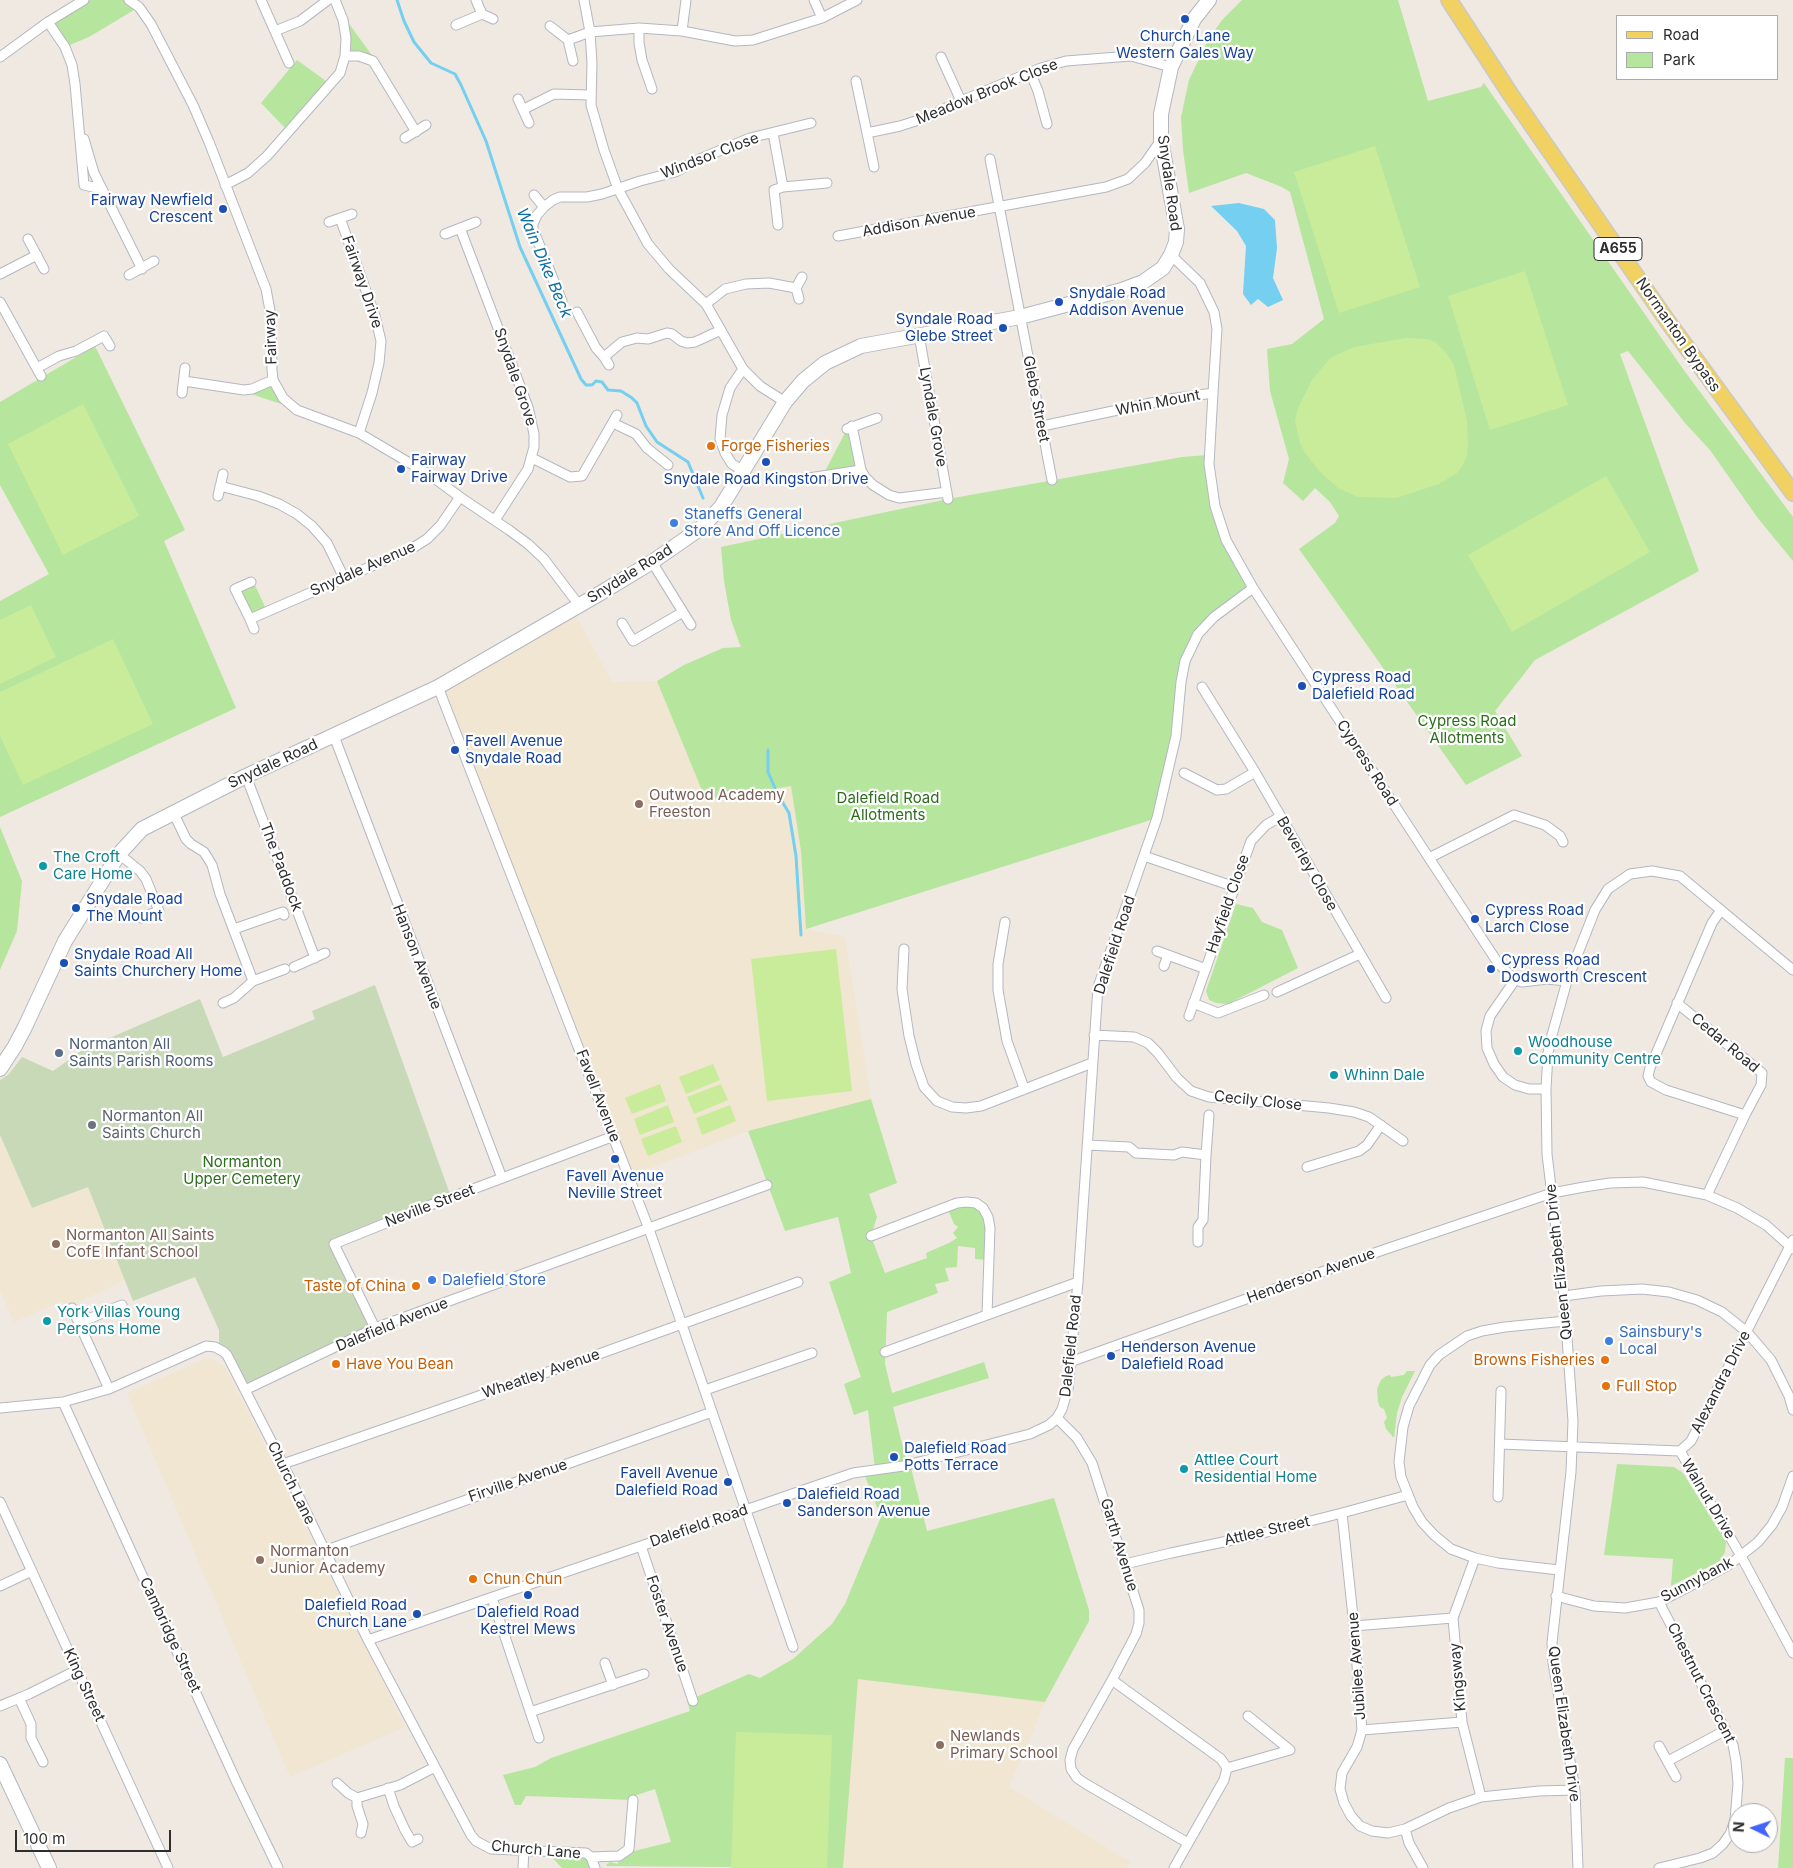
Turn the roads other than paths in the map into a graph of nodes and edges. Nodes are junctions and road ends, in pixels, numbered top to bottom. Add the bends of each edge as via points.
1 (84, 0) edge
2 (129, 0) edge
3 (261, 0) edge
4 (328, 0) edge
5 (335, 0) edge
6 (476, 0) edge
7 (584, 0) edge
8 (686, 0) edge
9 (814, 0) edge
10 (857, 0) edge
11 (1209, 0) edge
12 (1449, 0) edge
13 (482, 14) junction
14 (822, 18) junction
15 (493, 19) dead end
16 (48, 22) junction
17 (456, 25) dead end
18 (550, 26) dead end
19 (639, 28) junction
20 (275, 31) junction
21 (590, 32) junction
22 (682, 32) junction
23 (568, 40) junction
24 (345, 56) junction
25 (0, 57) edge
26 (941, 57) dead end
27 (573, 61) dead end
28 (289, 63) dead end
29 (1171, 67) junction
30 (1030, 72) junction
31 (657, 73) dead end
32 (647, 75) junction
33 (856, 81) dead end
34 (652, 90) dead end
35 (590, 95) junction
36 (518, 99) dead end
37 (961, 101) junction
38 (78, 108) junction
39 (524, 109) junction
40 (529, 123) dead end
41 (811, 123) dead end
42 (1047, 124) dead end
43 (426, 125) dead end
44 (416, 132) junction
45 (773, 133) junction
46 (867, 133) junction
47 (405, 138) dead end
48 (1162, 140) junction
49 (990, 159) dead end
50 (874, 167) dead end
51 (827, 184) dead end
52 (226, 185) junction
53 (783, 187) junction
54 (102, 189) junction
55 (618, 189) junction
56 (534, 195) dead end
57 (544, 207) junction
58 (1000, 208) junction
59 (352, 214) dead end
60 (340, 218) junction
61 (329, 222) dead end
62 (476, 222) dead end
63 (778, 225) dead end
64 (460, 228) junction
65 (445, 234) dead end
66 (838, 236) dead end
67 (28, 239) dead end
68 (37, 255) junction
69 (1171, 255) junction
70 (154, 261) dead end
71 (142, 268) junction
72 (44, 269) dead end
73 (0, 274) edge
74 (129, 275) dead end
75 (802, 277) dead end
76 (796, 288) junction
77 (800, 299) dead end
78 (0, 302) edge
79 (562, 302) dead end
80 (706, 304) junction
81 (577, 312) dead end
82 (1020, 317) junction
83 (721, 330) junction
84 (919, 335) junction
85 (110, 346) dead end
86 (604, 357) junction
87 (609, 365) dead end
88 (185, 368) dead end
89 (742, 369) junction
90 (274, 380) junction
91 (184, 381) junction
92 (1212, 392) junction
93 (182, 394) dead end
94 (786, 402) junction
95 (876, 418) dead end
96 (1042, 426) junction
97 (359, 433) junction
98 (532, 458) junction
99 (668, 465) dead end
100 (814, 467) dead end
101 (861, 470) junction
102 (744, 471) junction
103 (222, 474) dead end
104 (1052, 480) dead end
105 (220, 486) junction
106 (1793, 493) edge
107 (218, 496) dead end
108 (460, 497) junction
109 (495, 520) junction
110 (652, 562) junction
111 (344, 578) junction
112 (251, 582) dead end
113 (1253, 588) junction
114 (579, 605) junction
115 (683, 612) junction
116 (250, 619) junction
117 (622, 623) dead end
118 (691, 625) dead end
119 (254, 629) dead end
120 (438, 687) junction
121 (1202, 687) dead end
122 (334, 736) junction
123 (1255, 772) junction
124 (1184, 773) dead end
125 (246, 776) junction
126 (173, 812) junction
127 (1280, 818) junction
128 (1563, 842) dead end
129 (119, 854) junction
130 (1144, 856) junction
131 (1429, 858) junction
132 (1235, 887) junction
133 (1721, 910) junction
134 (284, 915) dead end
135 (141, 918) dead end
136 (1005, 922) dead end
137 (234, 929) junction
138 (904, 948) dead end
139 (1157, 951) dead end
140 (325, 953) dead end
141 (1360, 954) junction
142 (1168, 955) junction
143 (315, 958) junction
144 (1164, 966) dead end
145 (1206, 968) junction
146 (1793, 970) edge
147 (1515, 980) junction
148 (253, 981) junction
149 (1567, 981) junction
150 (1277, 992) dead end
151 (1264, 995) dead end
152 (1386, 998) dead end
153 (223, 1003) dead end
154 (1194, 1003) junction
155 (1677, 1003) junction
156 (1189, 1016) dead end
157 (1094, 1034) junction
158 (1092, 1063) junction
159 (0, 1069) edge
160 (1024, 1088) junction
161 (1546, 1089) junction
162 (1745, 1114) junction
163 (1209, 1116) dead end
164 (1381, 1125) junction
165 (614, 1136) junction
166 (1403, 1141) dead end
167 (1087, 1145) junction
168 (1206, 1155) junction
169 (1307, 1167) dead end
170 (502, 1178) junction
171 (767, 1185) dead end
172 (1552, 1193) junction
173 (1707, 1195) junction
174 (649, 1229) junction
175 (871, 1236) dead end
176 (1198, 1242) dead end
177 (1792, 1245) edge
178 (798, 1282) dead end
179 (1078, 1282) junction
180 (1564, 1296) junction
181 (122, 1305) dead end
182 (72, 1308) dead end
183 (987, 1315) junction
184 (1566, 1321) junction
185 (681, 1323) junction
186 (80, 1325) junction
187 (375, 1328) junction
188 (1747, 1332) junction
189 (885, 1352) dead end
190 (812, 1353) dead end
191 (1070, 1362) junction
192 (109, 1389) junction
193 (245, 1390) junction
194 (704, 1390) junction
195 (1501, 1391) dead end
196 (63, 1402) junction
197 (1, 1407) edge
198 (1793, 1410) edge
199 (712, 1412) junction
200 (1057, 1418) junction
201 (1500, 1444) junction
202 (1573, 1446) junction
203 (1680, 1451) junction
204 (283, 1464) junction
205 (1793, 1476) edge
206 (1408, 1494) junction
207 (1498, 1498) dead end
208 (0, 1502) edge
209 (746, 1510) junction
210 (1342, 1513) junction
211 (641, 1546) junction
212 (324, 1551) junction
213 (1742, 1556) junction
214 (1475, 1558) junction
215 (1125, 1564) junction
216 (1559, 1570) junction
217 (32, 1571) junction
218 (0, 1586) edge
219 (1556, 1596) junction
220 (492, 1598) junction
221 (1659, 1602) junction
222 (1453, 1618) junction
223 (1354, 1626) junction
224 (368, 1640) junction
225 (792, 1647) dead end
226 (1792, 1649) edge
227 (605, 1663) dead end
228 (77, 1670) junction
229 (644, 1674) dead end
230 (1112, 1680) junction
231 (613, 1685) junction
232 (19, 1698) junction
233 (693, 1701) dead end
234 (0, 1706) edge
235 (530, 1712) junction
236 (1248, 1716) dead end
237 (1462, 1722) junction
238 (1362, 1730) junction
239 (1726, 1730) junction
240 (539, 1738) dead end
241 (1659, 1746) dead end
242 (43, 1762) dead end
243 (1668, 1762) junction
244 (0, 1764) edge
245 (435, 1766) junction
246 (1228, 1768) junction
247 (1676, 1777) dead end
248 (337, 1783) dead end
249 (388, 1788) junction
250 (1575, 1790) junction
251 (1481, 1797) junction
252 (357, 1798) junction
253 (633, 1800) dead end
254 (1405, 1829) junction
255 (361, 1833) dead end
256 (418, 1839) dead end
257 (1188, 1843) junction
258 (524, 1850) junction
259 (591, 1857) junction
260 (49, 1868) edge
261 (168, 1868) edge
262 (278, 1868) edge
263 (523, 1868) edge
264 (595, 1868) edge
265 (1174, 1868) edge
266 (1423, 1868) edge
267 (1578, 1868) edge
268 (1659, 1868) edge

1 - 16 street
2 - 52 street, Fairway via 145,14 172,64
3 - 20 street
4 - 20 street via 300,21
5 - 24 street via 343,20
6 - 13 street
7 - 21 street
8 - 22 street
9 - 14 street
10 - 14 street
11 - 29 street via 1194,18
12 - 106 main road, Normanton Bypass / A655 via 1661,311
13 - 15 street
13 - 17 street
14 - 22 street via 753,40 735,41
16 - 25 street
16 - 38 street via 72,64
18 - 23 street
19 - 21 street
19 - 22 street
19 - 32 street via 638,43
20 - 28 street
21 - 23 street
21 - 35 street
23 - 27 street
24 - 44 street via 359,56 373,62
24 - 52 street via 340,73 267,156 248,173
26 - 37 street
29 - 30 street, Meadow Brook Close via 1132,56 1066,61
29 - 48 street, Snydale Road via 1161,114
30 - 37 street, Meadow Brook Close
30 - 42 street
31 - 32 street
32 - 34 street
33 - 46 street
35 - 39 street via 554,94
35 - 55 street via 597,129
36 - 39 street
37 - 46 street, Meadow Brook Close via 914,122
38 - 54 street via 94,173
38 - 54 street via 84,185
39 - 40 street
41 - 45 street, Windsor Close
43 - 44 street
44 - 47 street
45 - 53 street, Windsor Close
45 - 55 street, Windsor Close via 724,148 675,172
46 - 50 street
48 - 58 street, Addison Avenue via 1128,179 1106,187
48 - 69 street, Snydale Road via 1177,229
49 - 58 street
51 - 53 street
52 - 90 street, Fairway via 269,302
53 - 63 street via 774,190
54 - 71 street
55 - 57 street, Windsor Close via 595,196 560,198
55 - 80 street via 648,244
56 - 57 street
57 - 79 street via 533,229
58 - 66 street, Addison Avenue
58 - 82 street
59 - 60 street, Fairway Drive
60 - 61 street, Fairway Drive
60 - 97 street, Fairway Drive via 381,341 372,393
62 - 64 street
64 - 65 street
64 - 98 street, Snydale Grove via 528,407 534,434
67 - 68 street
68 - 72 street
68 - 73 street
69 - 82 street, Snydale Road via 1154,276 1134,286
69 - 92 street, Whin Mount via 1200,283 1214,312 1218,329
70 - 71 street
71 - 74 street
75 - 76 street
76 - 77 street
76 - 80 street via 769,283 746,284 725,289
78 - 85 street via 39,372 60,356 104,336
80 - 83 street
81 - 86 street
82 - 84 street, Snydale Road
82 - 96 street, Glebe Street
83 - 86 street via 688,343 667,333 648,339 637,338 622,342
83 - 89 street
84 - 94 street, Snydale Road via 861,346 843,353 824,363
84 - 101 street, Lyndale Grove via 947,495 899,498 873,485
86 - 87 street
88 - 91 street
89 - 94 street via 760,386
89 - 102 street via 730,388 722,415 720,438 732,464
90 - 91 street via 244,390
90 - 97 street, Fairway via 283,398 297,410
91 - 93 street
92 - 96 street, Whin Mount
92 - 113 street, Cypress Road via 1208,455 1215,506 1226,540
94 - 102 street, Snydale Road
95 - 101 street via 849,428
96 - 104 street, Glebe Street
97 - 108 street, Fairway via 430,475
98 - 99 street via 570,476 582,476 615,419
98 - 109 street, Snydale Grove via 521,482
100 - 101 street via 813,478
102 - 110 street, Snydale Road via 721,507 701,528
103 - 105 street
105 - 107 street
105 - 111 street via 258,496 297,514 327,542
108 - 109 street, Fairway
108 - 111 street, Snydale Avenue via 440,526 426,539 411,549
109 - 114 street, Fairway via 544,559
110 - 114 street, Snydale Road
110 - 115 street
111 - 116 street, Snydale Avenue
112 - 116 street via 235,589
113 - 130 street, Dalefield Road via 1214,617 1198,634 1185,661 1173,756
113 - 131 street, Cypress Road
114 - 120 street, Snydale Road
115 - 117 street via 633,641
115 - 118 street
116 - 119 street
120 - 122 street, Snydale Road
120 - 165 street, Favell Avenue
121 - 123 street, Beverley Close
122 - 125 street, Snydale Road
122 - 170 street, Hanson Avenue
123 - 124 street via 1226,789 1217,790
123 - 127 street, Beverley Close
125 - 126 street, Snydale Road
125 - 143 street, The Paddock
126 - 129 street, Snydale Road via 142,829
126 - 137 street via 186,839 209,858
127 - 132 street, Hayfield Close via 1266,825 1251,841
127 - 141 street, Beverley Close
128 - 131 street via 1545,825 1514,816
129 - 135 street via 146,879 159,912
129 - 159 street, Snydale Road via 62,948 20,1036
130 - 132 street
130 - 157 street, Dalefield Road via 1098,987
131 - 147 street, Cypress Road via 1498,963
132 - 145 street, Hayfield Close
133 - 146 street, Queen Elizabeth Drive
133 - 149 street, Queen Elizabeth Drive via 1680,876 1652,871 1630,874 1608,888 1601,898
133 - 155 street, Cedar Road via 1712,923
134 - 137 street via 283,912
136 - 160 street via 998,964 998,990 1007,1040
137 - 148 street
138 - 160 street via 902,989 905,1012 924,1087 937,1101 966,1108 981,1106
139 - 142 street
140 - 143 street
141 - 150 street
141 - 152 street, Beverley Close
142 - 144 street
142 - 145 street
143 - 148 street
145 - 154 street, Hayfield Close
147 - 149 street
147 - 161 street via 1490,1016 1487,1048 1503,1077 1529,1089
148 - 153 street
149 - 161 street, Queen Elizabeth Drive via 1548,1053
151 - 154 street via 1218,1013
154 - 156 street, Hayfield Close
155 - 162 street, Cedar Road via 1762,1073 1761,1085
155 - 162 street, Cedar Road via 1650,1068 1648,1076 1651,1082 1666,1090
157 - 158 street, Dalefield Road
157 - 164 street, Cecily Close via 1134,1037 1148,1043 1191,1091 1209,1097 1337,1109 1369,1117
158 - 160 street
158 - 167 street, Dalefield Road
161 - 172 street, Queen Elizabeth Drive via 1547,1154
162 - 173 street, Cedar Road
163 - 168 street
164 - 166 street, Cecily Close
164 - 169 street via 1359,1151
165 - 170 street, Neville Street
165 - 174 street, Favell Avenue
167 - 168 street via 1129,1147 1136,1153
167 - 179 street, Dalefield Road
168 - 176 street via 1203,1220 1198,1227
170 - 187 street, Neville Street via 334,1244
171 - 174 street, Dalefield Avenue
172 - 173 street, Henderson Avenue via 1610,1183 1643,1182
172 - 180 street, Queen Elizabeth Drive
172 - 191 street, Henderson Avenue
173 - 177 street, Henderson Avenue via 1737,1208
174 - 185 street, Favell Avenue
174 - 187 street, Dalefield Avenue
175 - 183 street via 957,1203 976,1203 983,1208 990,1228
177 - 188 street, Alexandra Drive
178 - 185 street, Wheatley Avenue
179 - 183 street
179 - 191 street, Dalefield Road
180 - 184 street, Queen Elizabeth Drive
180 - 188 street via 1622,1289 1669,1292 1722,1312
181 - 186 street
182 - 186 street
183 - 189 street
184 - 202 street, Queen Elizabeth Drive
184 - 206 street via 1482,1331 1450,1346 1430,1365 1409,1406 1403,1427 1399,1462
185 - 194 street, Favell Avenue
185 - 204 street, Wheatley Avenue
186 - 192 street
187 - 193 street, Dalefield Avenue
188 - 198 street via 1771,1360
188 - 203 street, Alexandra Drive via 1691,1441
190 - 194 street
191 - 200 street, Dalefield Road via 1068,1389
192 - 193 street, Church Lane via 211,1346 227,1355
192 - 196 street, Church Lane
193 - 204 street, Church Lane
194 - 199 street, Favell Avenue
195 - 201 street
196 - 197 street, Church Lane
196 - 262 street, Cambridge Street
199 - 209 street, Favell Avenue
199 - 212 street, Firville Avenue
200 - 209 street, Dalefield Road via 1030,1434 907,1465 853,1473
200 - 215 street, Garth Avenue via 1077,1438 1092,1463
201 - 202 street
201 - 207 street
202 - 203 street
202 - 216 street, Queen Elizabeth Drive
203 - 213 street, Walnut Drive
204 - 212 street, Church Lane
205 - 213 street, Sunnybank via 1772,1525
206 - 210 street, Attlee Street
206 - 214 street via 1422,1522 1434,1536 1451,1549
208 - 217 street, King Street
209 - 211 street, Dalefield Road
209 - 225 street, Favell Avenue
210 - 215 street, Attlee Street
210 - 223 street, Jubilee Avenue
211 - 220 street, Dalefield Road
211 - 233 street, Foster Avenue
212 - 224 street, Church Lane
213 - 221 street, Sunnybank
213 - 226 street, Walnut Drive
214 - 216 street
214 - 222 street, Kingsway
215 - 230 street, Garth Avenue via 1139,1610 1139,1623
216 - 219 street, Queen Elizabeth Drive
217 - 218 street
217 - 228 street, King Street
219 - 221 street, Sunnybank via 1610,1608
219 - 250 street, Queen Elizabeth Drive via 1553,1663
220 - 224 street, Dalefield Road
220 - 235 street
221 - 239 street, Chestnut Crescent
222 - 223 street
222 - 237 street, Kingsway
223 - 238 street, Jubilee Avenue
224 - 245 street, Church Lane
227 - 231 street
228 - 232 street
228 - 261 street, King Street
229 - 231 street
230 - 246 street via 1221,1759
230 - 257 street, Garth Avenue via 1073,1749 1071,1769 1086,1784
231 - 235 street
232 - 234 street
232 - 242 street via 31,1724 31,1738
235 - 240 street
236 - 246 street via 1290,1750
237 - 238 street
237 - 251 street, Kingsway
238 - 254 street, Jubilee Avenue via 1357,1747 1342,1773 1340,1789 1344,1803 1360,1826 1388,1833
239 - 243 street
239 - 268 street, Chestnut Crescent via 1733,1745 1738,1783 1736,1812 1730,1834 1713,1853
241 - 243 street
243 - 247 street
244 - 260 street
245 - 249 street
245 - 258 street, Church Lane via 476,1841 491,1849
246 - 257 street
248 - 252 street
249 - 252 street
249 - 256 street via 412,1842
250 - 251 street, Jubilee Avenue
250 - 267 street, Queen Elizabeth Drive
251 - 254 street, Jubilee Avenue
252 - 255 street via 363,1824
253 - 259 street via 629,1849 619,1856
254 - 266 street
257 - 265 street
258 - 259 street, Church Lane via 580,1852
258 - 263 street
259 - 264 street, Church Lane

